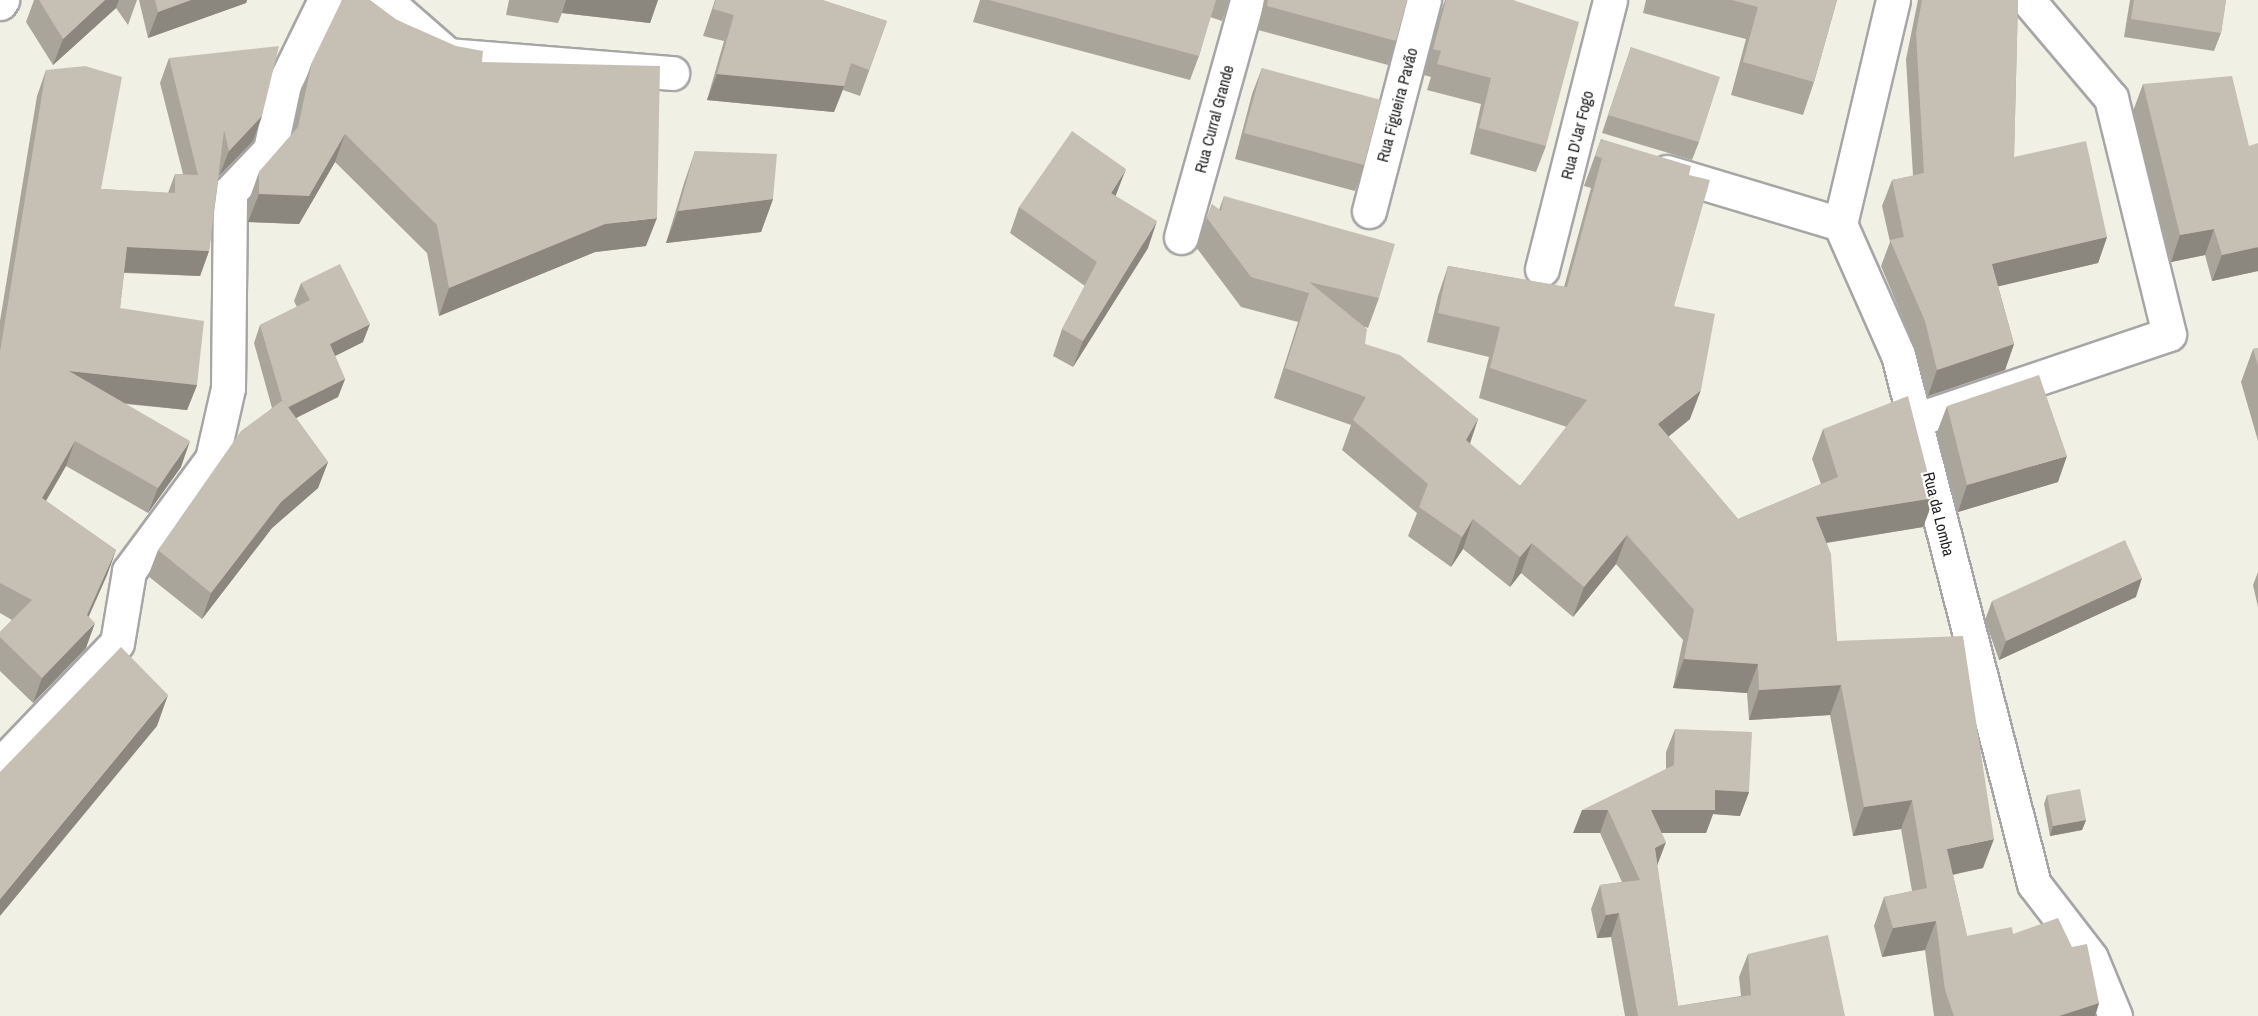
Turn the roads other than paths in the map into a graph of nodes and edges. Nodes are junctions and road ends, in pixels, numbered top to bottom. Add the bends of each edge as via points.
1 (325, 0) edge
2 (385, 0) edge
3 (1247, 0) edge
4 (1424, 0) edge
5 (1610, 0) edge
6 (1893, 0) edge
7 (2028, 0) edge
8 (672, 73) dead end
9 (1633, 162) edge
10 (1369, 210) dead end
11 (1840, 224) junction
12 (1181, 237) dead end
13 (1542, 269) dead end
14 (1915, 420) junction
15 (0, 765) edge
16 (2115, 1016) edge

1 - 15 street via 284,84 270,150 230,192 228,388 212,459 129,571 117,643
2 - 8 street via 448,55
3 - 12 street, Rua Curral Grande
4 - 10 street, Rua Figueira Pavão
5 - 13 street, Rua D'Jar Fogo via 1587,148
6 - 11 street
7 - 14 street via 2111,98 2169,334
9 - 11 street
11 - 14 street, Rua da Lomba via 1898,355
14 - 16 street, Rua da Lomba via 2034,884 2091,958

